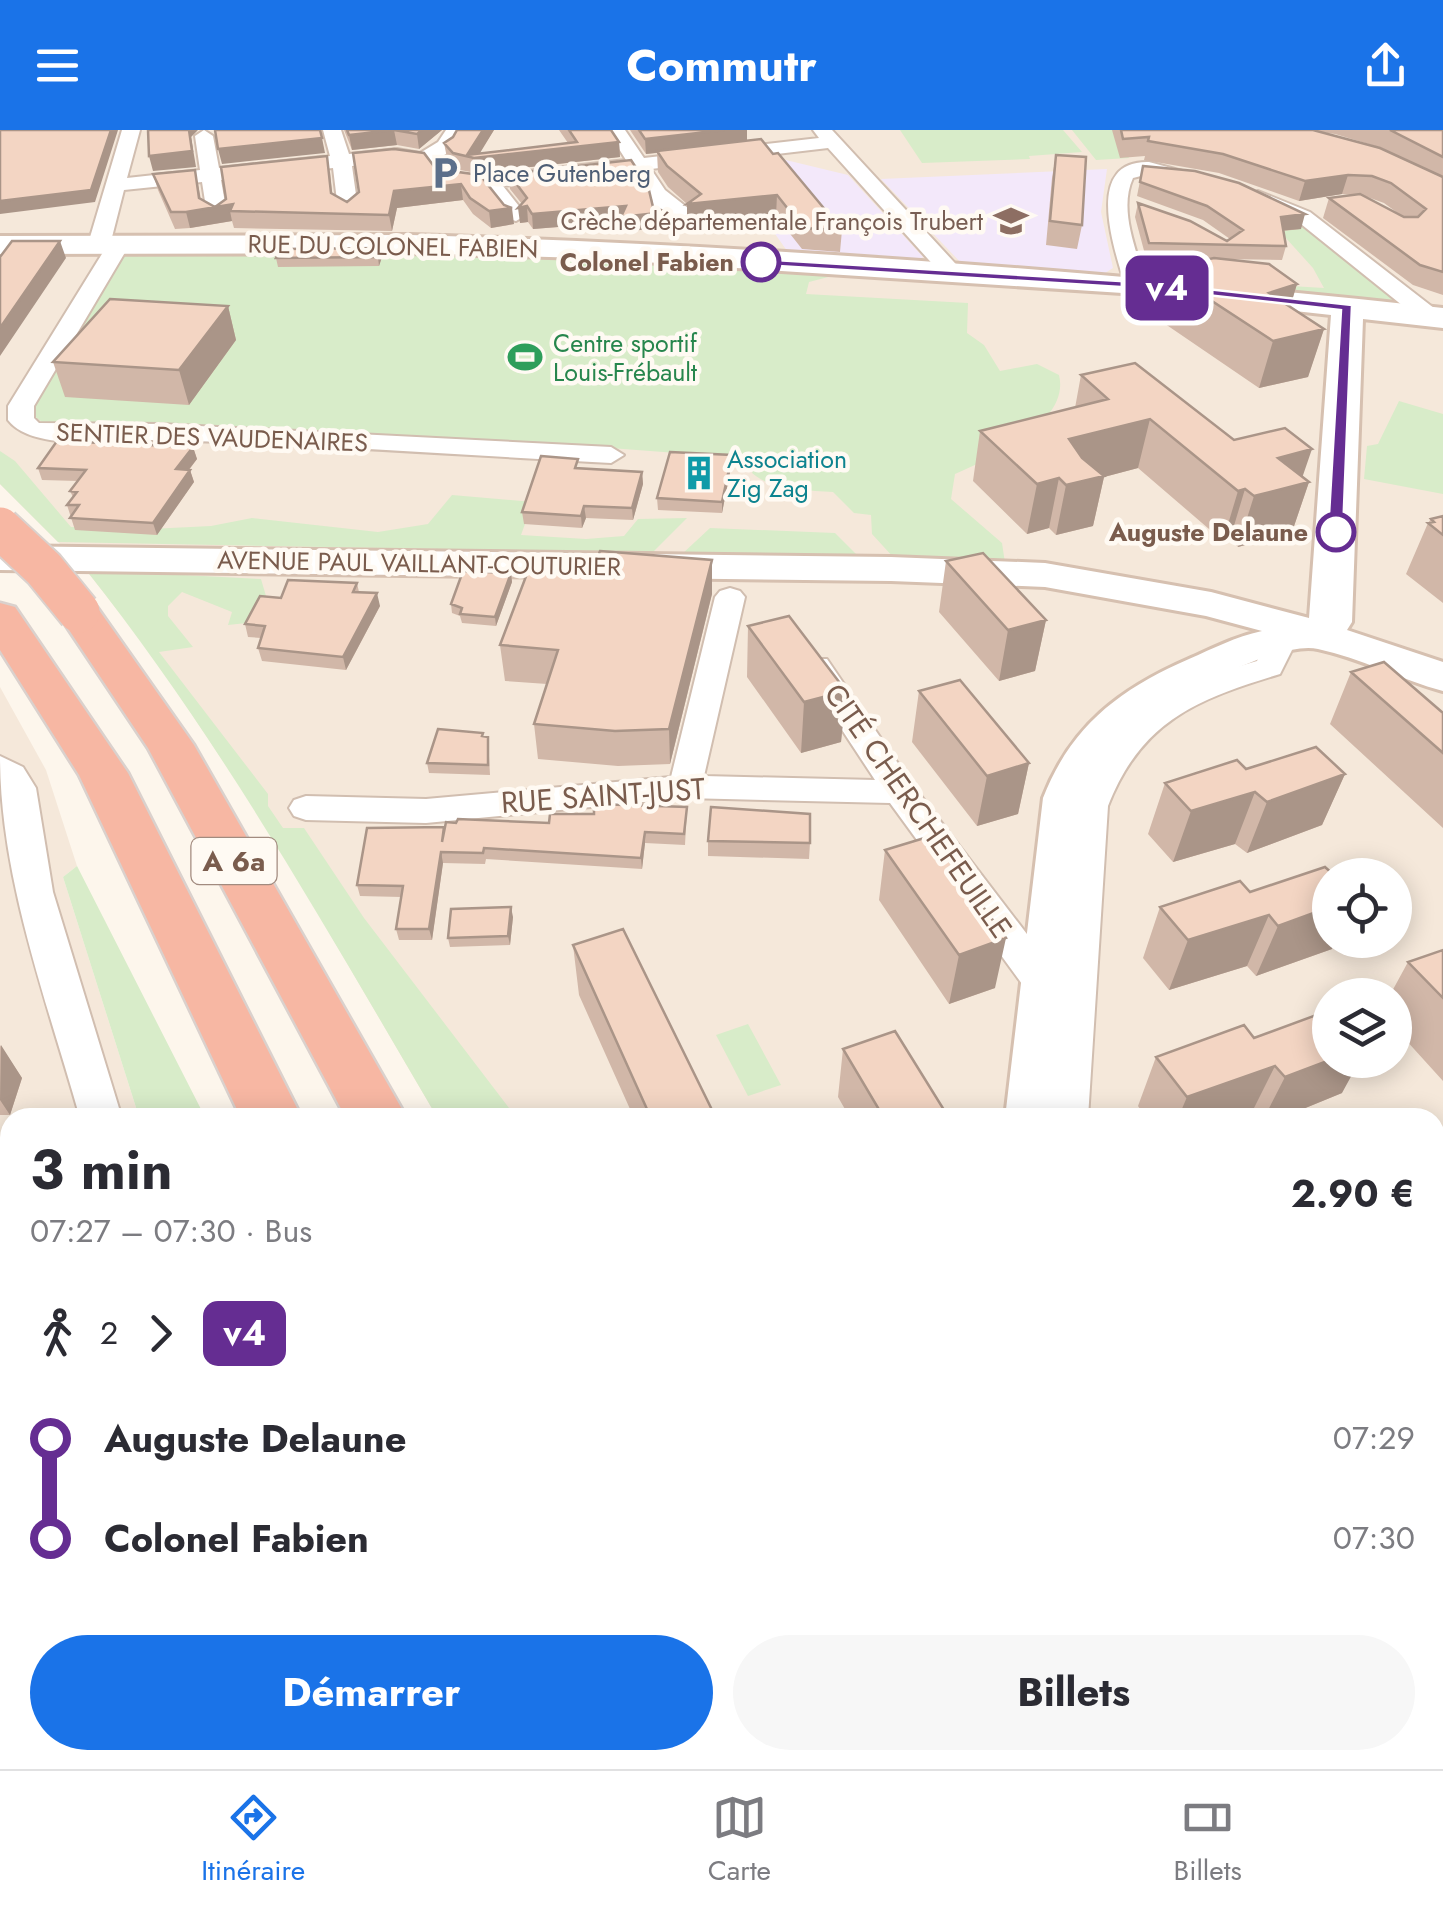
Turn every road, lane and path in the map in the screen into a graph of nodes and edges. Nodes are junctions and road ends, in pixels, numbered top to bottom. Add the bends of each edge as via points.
1 (132, 130) edge
2 (332, 130) edge
3 (455, 130) edge
4 (616, 130) edge
5 (204, 136) dead end
6 (828, 136) edge
7 (424, 158) junction
8 (342, 161) junction
9 (638, 165) junction
10 (211, 176) junction
11 (484, 182) junction
12 (1210, 184) edge
13 (118, 185) junction
14 (1238, 192) edge
15 (662, 198) dead end
16 (1332, 206) edge
17 (348, 209) edge
18 (1298, 212) junction
19 (218, 214) edge
20 (516, 215) edge
21 (109, 244) junction
22 (0, 245) edge
23 (954, 274) junction
24 (1136, 285) junction
25 (1348, 308) junction
26 (1437, 318) edge
27 (610, 455) dead end
28 (0, 528) edge
29 (0, 558) edge
30 (730, 597) dead end
31 (0, 616) edge
32 (1298, 637) junction
33 (802, 644) edge
34 (1443, 677) edge
35 (1443, 694) edge
36 (5, 771) edge
37 (685, 787) junction
38 (900, 792) junction
39 (306, 808) dead end
40 (1047, 989) junction
41 (98, 1108) edge
42 (267, 1108) edge
43 (371, 1108) edge
44 (1035, 1108) edge
45 (1068, 1108) edge

1 - 13 street
2 - 8 street
3 - 7 street
4 - 9 street
5 - 10 street
6 - 9 street
6 - 23 street
7 - 8 street
7 - 11 street via 446,177
8 - 10 street
8 - 17 street
9 - 11 street
9 - 15 street
10 - 13 street
10 - 19 street
11 - 20 street
12 - 24 street via 1149,168 1124,176
13 - 21 street
14 - 18 street
16 - 18 street
18 - 26 street
21 - 22 street, RUE DU COLONEL FABIEN
21 - 23 street, RUE DU COLONEL FABIEN via 510,246
21 - 27 street, SENTIER DES VAUDENAIRES via 21,406 21,420 30,428
23 - 24 street, RUE DU COLONEL FABIEN
24 - 25 street, RUE DU COLONEL FABIEN
25 - 26 street, RUE DU COLONEL FABIEN
25 - 32 street via 1332,616 1326,628
28 - 43 highway, A 6a, bridge via 79,612 170,745
29 - 32 street, AVENUE PAUL VAILLANT-COUTURIER via 1018,576
30 - 37 street
31 - 42 highway, A 6a via 102,772
32 - 34 street, AVENUE PAUL VAILLANT-COUTURIER
32 - 35 street, AVENUE PAUL VAILLANT-COUTURIER
32 - 40 street via 1253,647 1163,686 1119,714 1095,742 1067,798
32 - 45 street via 1269,667 1153,714 1120,745 1099,781 1091,806
33 - 38 street, CITÉ CHERCHEFEUILLE
36 - 41 street via 18,788 35,892
37 - 38 street, RUE SAINT-JUST
37 - 39 street, RUE SAINT-JUST via 426,810
38 - 40 street, CITÉ CHERCHEFEUILLE
40 - 44 street

